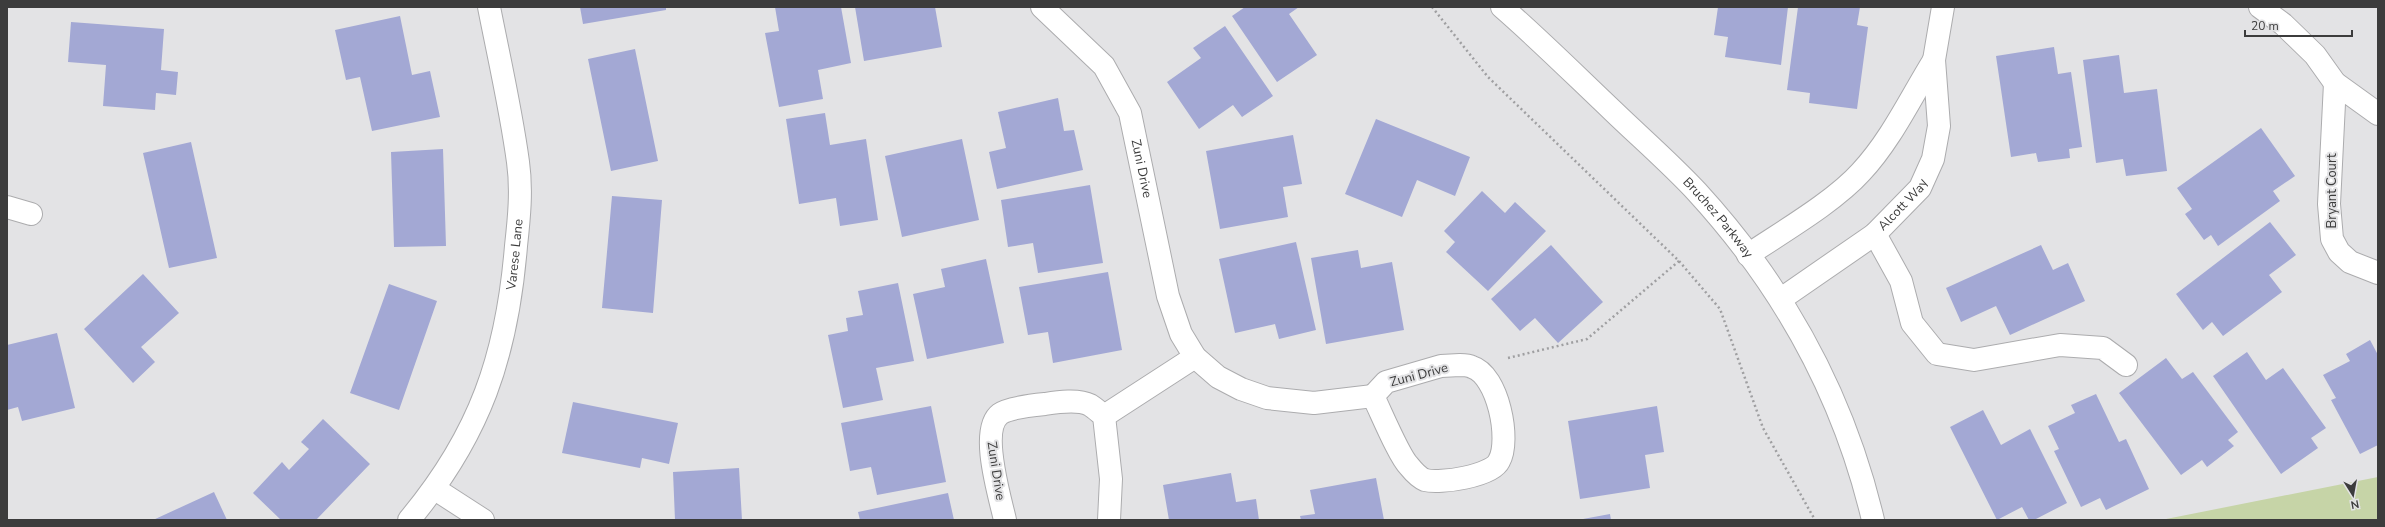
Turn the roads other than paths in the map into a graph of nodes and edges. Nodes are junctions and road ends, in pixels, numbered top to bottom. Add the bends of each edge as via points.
1 (489, 7) edge
2 (1042, 7) edge
3 (1502, 7) edge
4 (1943, 7) edge
5 (2260, 7) edge
6 (1934, 60) junction
7 (2335, 83) junction
8 (2378, 114) edge
9 (7, 207) edge
10 (31, 214) dead end
11 (1875, 234) junction
12 (1748, 255) junction
13 (2378, 273) edge
14 (1781, 299) junction
15 (1195, 357) junction
16 (2126, 365) dead end
17 (1374, 396) junction
18 (1104, 416) junction
19 (435, 489) junction
20 (409, 520) edge
21 (483, 520) edge
22 (1005, 520) edge
23 (1109, 520) edge
24 (1873, 520) edge

1 - 19 street, Varese Lane via 519,163 520,203 513,286 504,336 490,382 463,443
2 - 15 street, Zuni Drive via 1104,66 1130,113 1168,296 1181,334
3 - 12 street, Bruchez Parkway via 1697,192
4 - 6 street, Alcott Way
5 - 7 street via 2283,24 2315,55
6 - 11 street, Alcott Way via 1939,126 1932,158 1920,188
6 - 12 street, Alcott Way via 1888,136 1861,172 1827,200
7 - 8 street
7 - 13 street, Bryant Court via 2329,204 2332,239 2339,252 2350,262
9 - 10 street
11 - 14 street, Alcott Way
11 - 16 street via 1901,281 1912,324 1937,354 1974,360 2060,345 2103,348
12 - 14 street, Bruchez Parkway
14 - 24 street, Bruchez Parkway via 1826,382 1847,430 1864,480
15 - 17 street, Zuni Drive via 1218,377 1267,398 1314,403
15 - 18 street
17 - 17 street, Zuni Drive via 1408,465 1424,479 1447,481 1490,471 1498,463 1504,450 1498,402 1490,384 1473,367 1441,366 1386,382
18 - 22 street, Zuni Drive via 1090,404 1062,401 1031,405 1001,413 994,421 991,435 992,458
18 - 23 street via 1111,479
19 - 20 street, Varese Lane
19 - 21 street

